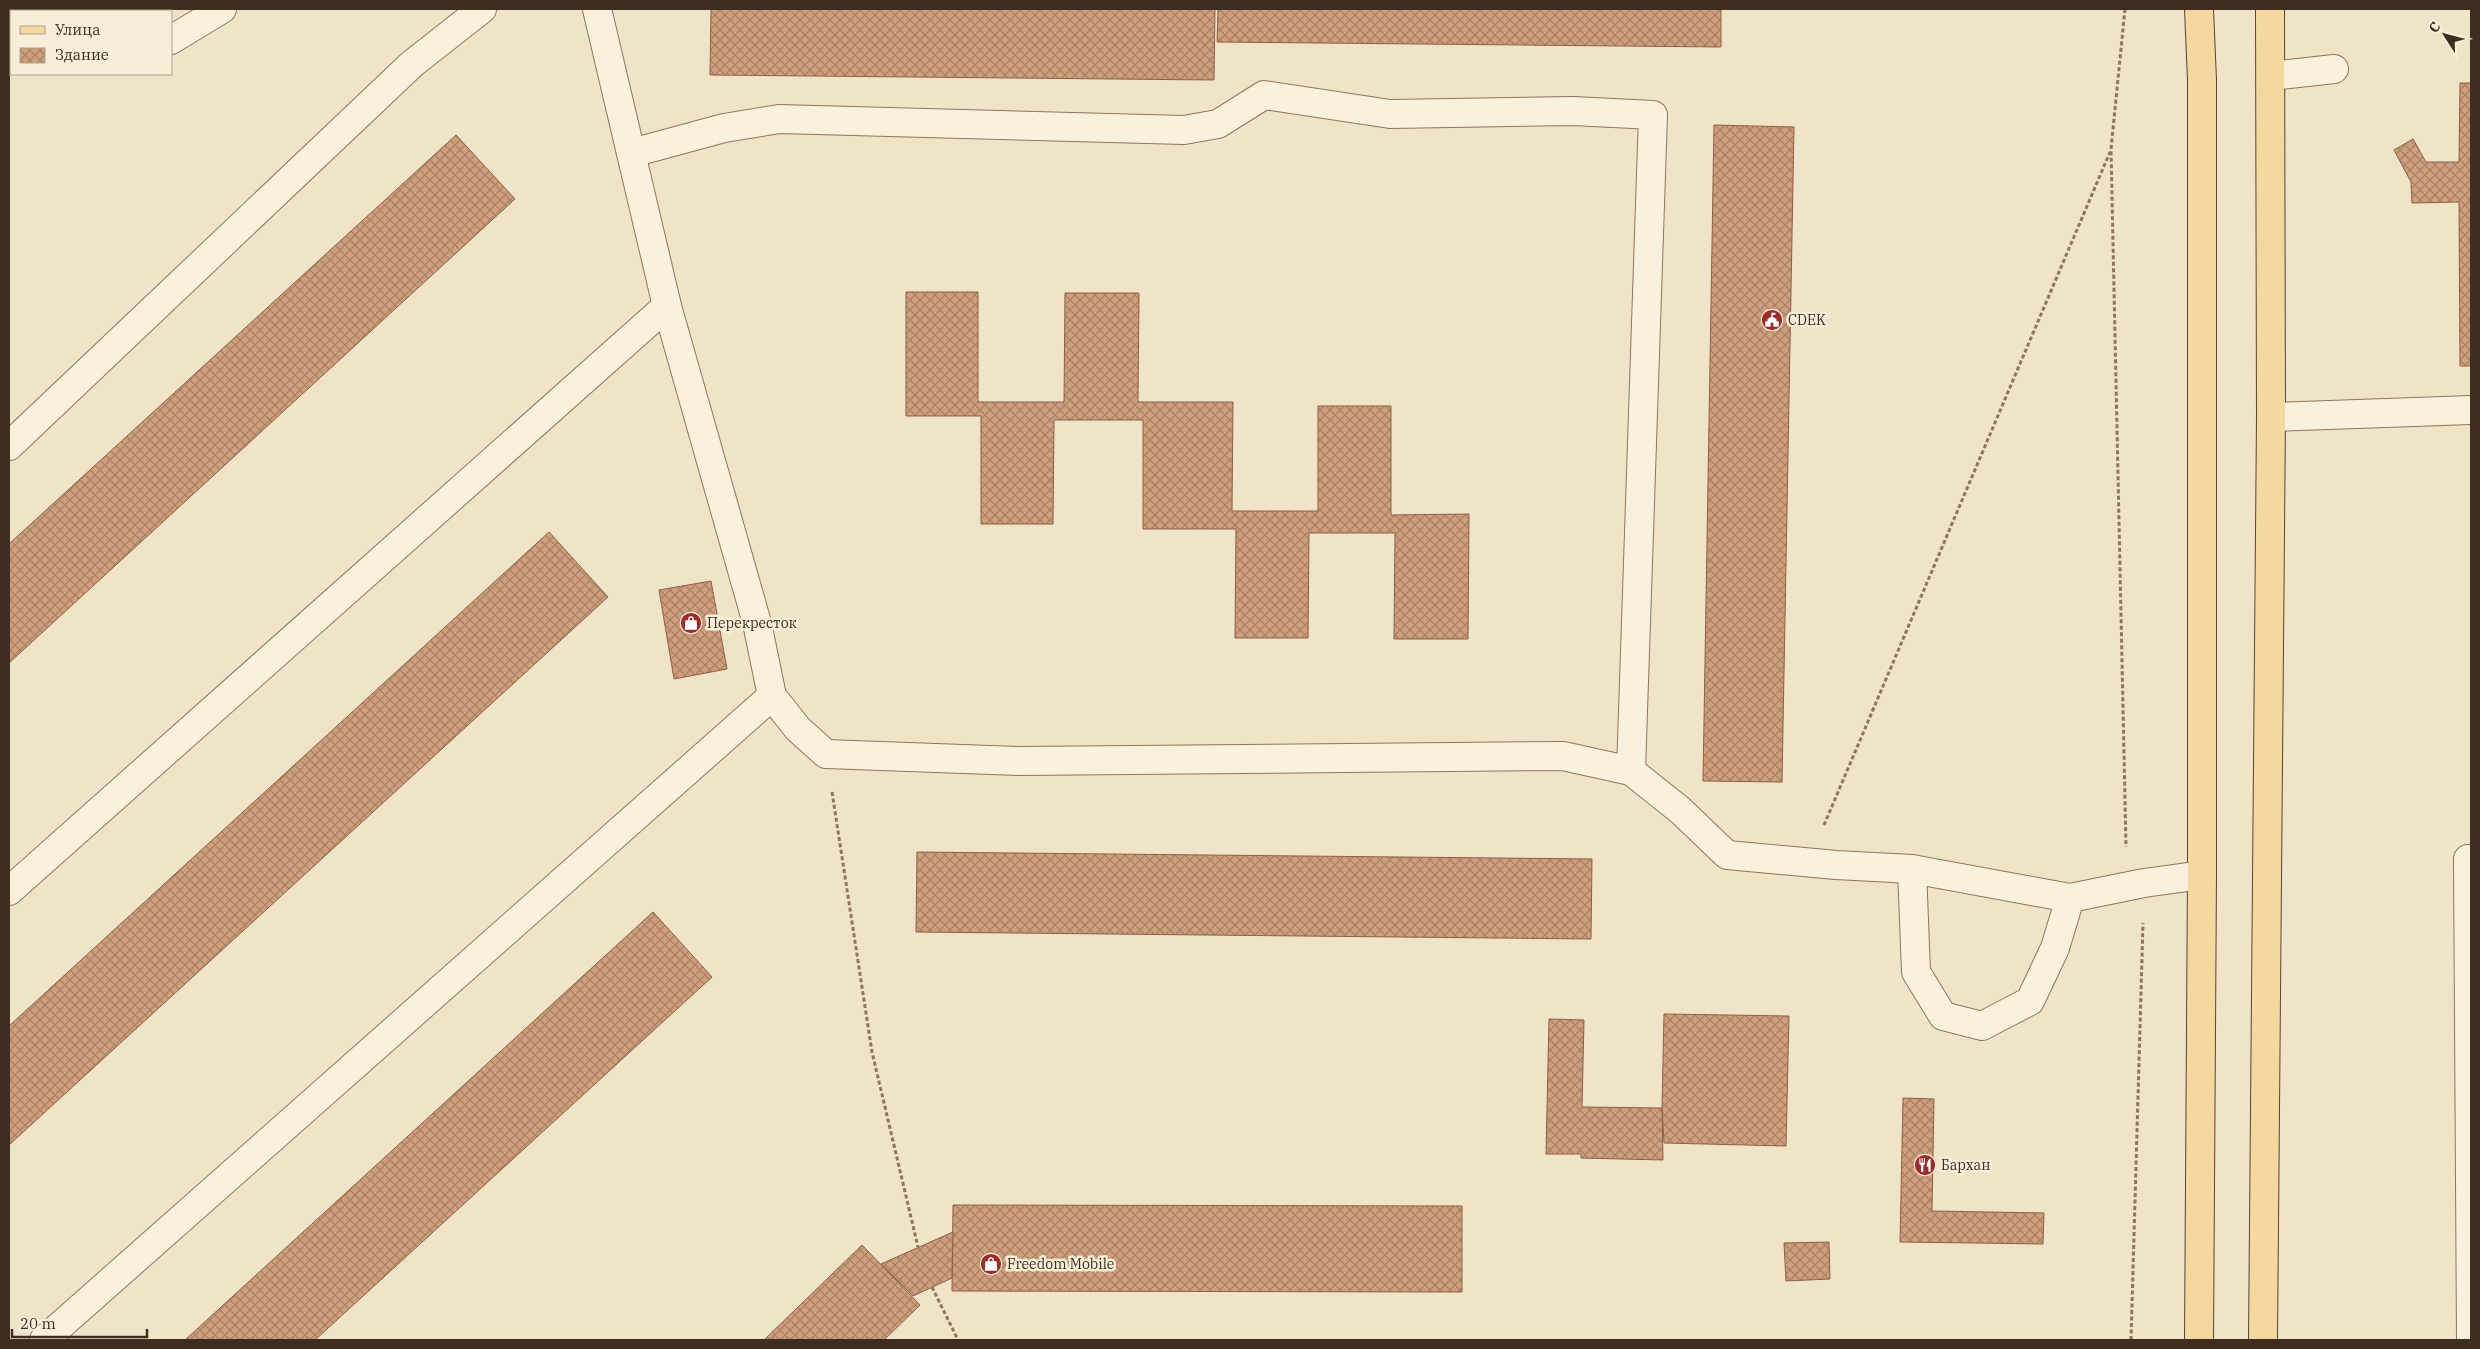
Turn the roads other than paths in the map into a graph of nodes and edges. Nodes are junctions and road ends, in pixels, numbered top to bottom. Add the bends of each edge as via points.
1 (222, 9) edge
2 (482, 9) edge
3 (597, 9) edge
4 (2199, 9) edge
5 (2270, 9) edge
6 (172, 39) edge
7 (2334, 69) dead end
8 (2272, 76) junction
9 (632, 153) junction
10 (668, 306) junction
11 (2471, 410) edge
12 (2271, 417) junction
13 (9, 446) edge
14 (772, 696) junction
15 (1631, 772) junction
16 (2468, 859) dead end
17 (1912, 868) junction
18 (2202, 875) junction
19 (9, 891) edge
20 (2070, 898) junction
21 (44, 1340) edge
22 (2199, 1340) edge
23 (2263, 1340) edge
24 (2471, 1340) edge

1 - 6 lane
2 - 13 lane via 412,64
3 - 9 lane
4 - 18 main road via 2202,80
5 - 8 main road
7 - 8 lane
8 - 12 main road
9 - 10 lane
9 - 15 lane via 724,128 779,119 1184,130 1218,124 1264,96 1390,114 1573,110 1653,115
10 - 14 lane via 757,623
10 - 19 lane
11 - 12 lane
12 - 23 main road
14 - 15 lane via 798,729 826,754 1020,761 1563,756
14 - 21 lane
15 - 17 lane via 1680,810 1728,855
16 - 24 lane
17 - 20 lane
17 - 20 lane via 1916,972 1943,1016 1982,1026 2030,1001 2055,948
18 - 20 lane
18 - 22 main road

